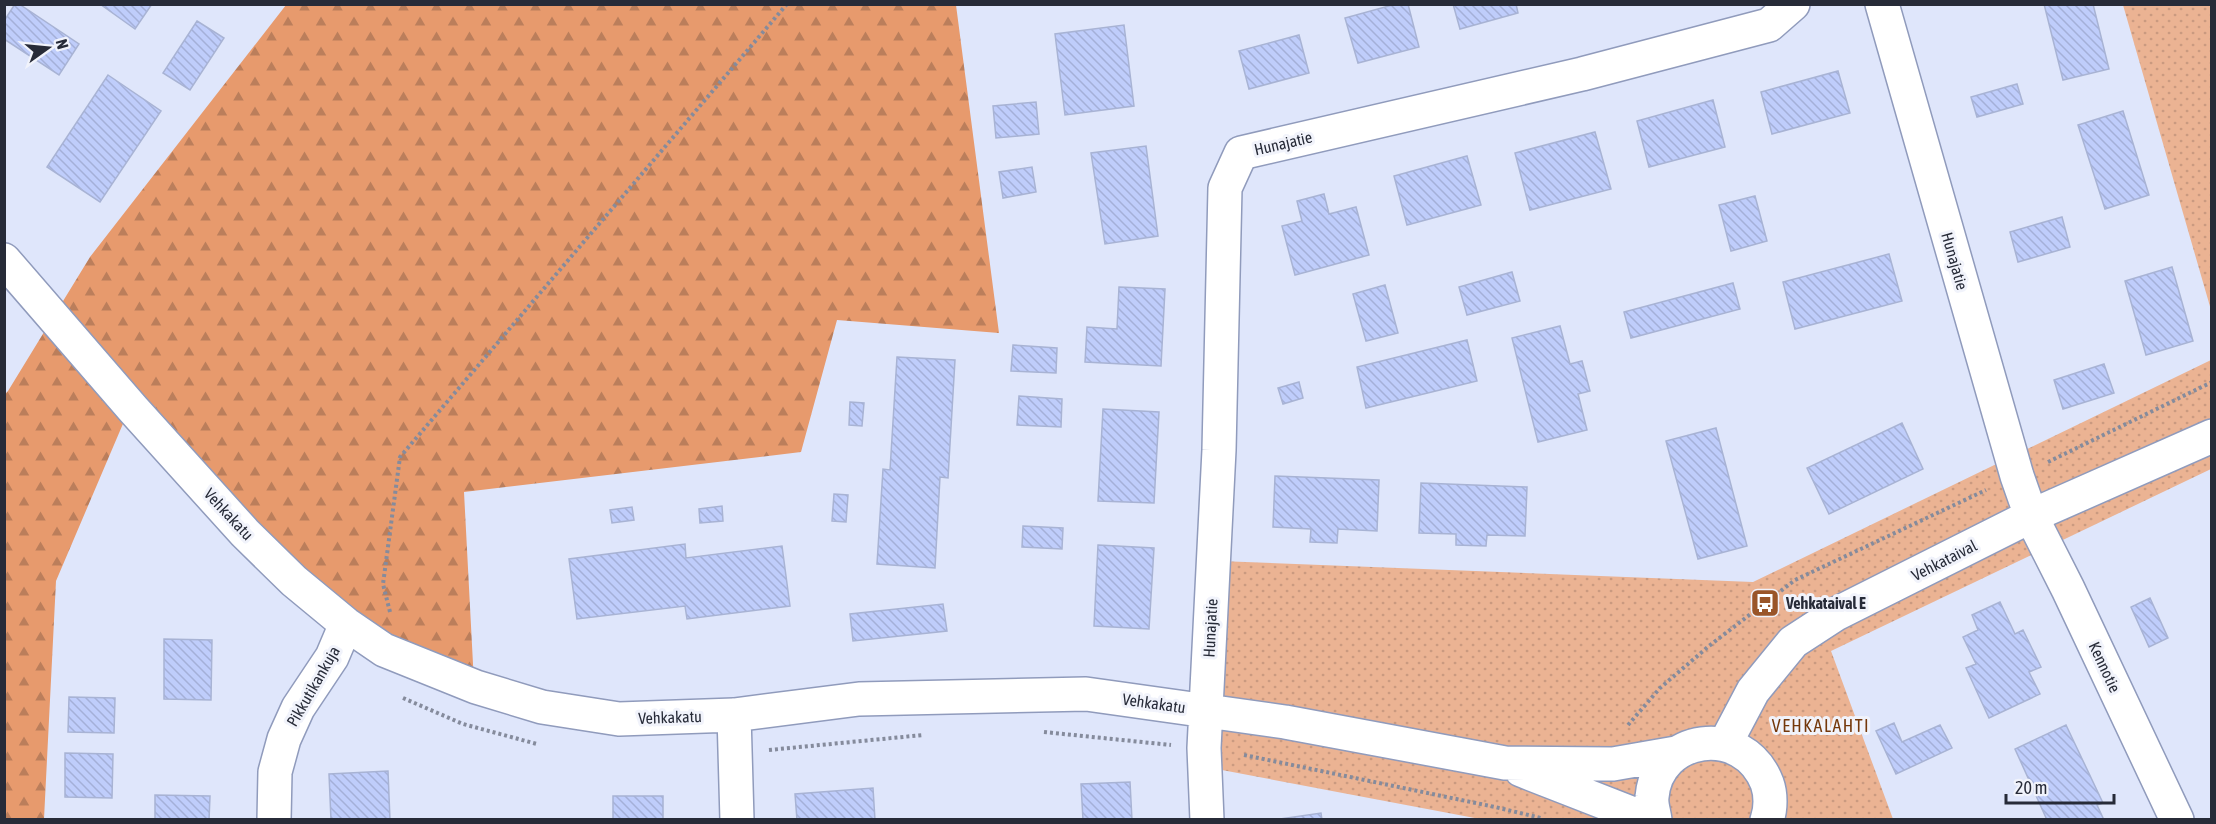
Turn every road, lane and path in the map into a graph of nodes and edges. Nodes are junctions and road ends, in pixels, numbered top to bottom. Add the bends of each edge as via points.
1 (787, 4) edge
2 (1793, 4) edge
3 (1882, 4) edge
4 (4, 260) edge
5 (2211, 436) edge
6 (2031, 516) junction
7 (346, 624) junction
8 (400, 657) junction
9 (402, 698) dead end
10 (1207, 710) junction
11 (734, 715) junction
12 (1038, 732) dead end
13 (930, 735) dead end
14 (1725, 744) junction
15 (544, 745) dead end
16 (1204, 748) junction
17 (735, 752) junction
18 (1676, 753) junction
19 (1505, 763) junction
20 (274, 819) edge
21 (737, 819) edge
22 (1207, 819) edge
23 (1545, 819) edge
24 (1648, 819) edge
25 (1655, 819) edge
26 (1767, 819) edge
27 (2177, 819) edge

1 - 8 path via 400,457 383,584
2 - 10 street, Hunajatie via 1769,25 1758,28 1582,74 1241,153 1225,189 1219,450
3 - 6 street, Hunajatie
4 - 7 street, Vehkakatu via 245,533
5 - 6 street, Vehkataival
6 - 14 street, Vehkataival via 1836,614 1793,642 1754,692
6 - 27 street, Kennotie
7 - 8 street, Vehkakatu
7 - 20 street, Pikkutikankuja via 332,657 298,708 284,739 275,772
8 - 11 street, Vehkakatu via 476,687 542,707 619,718
9 - 15 path via 463,724
10 - 11 street, Vehkakatu via 1086,694 859,699
10 - 16 street
10 - 19 street, Vehkakatu
11 - 17 street
12 - 16 path
13 - 17 path
14 - 18 street, Vehkakatu via 1700,743
14 - 26 street via 1746,753 1761,769 1770,791
16 - 22 street
16 - 23 path
17 - 21 street
18 - 19 street, Vehkakatu via 1614,764
18 - 25 street via 1659,772 1652,797
19 - 24 street, Vehkakatu

